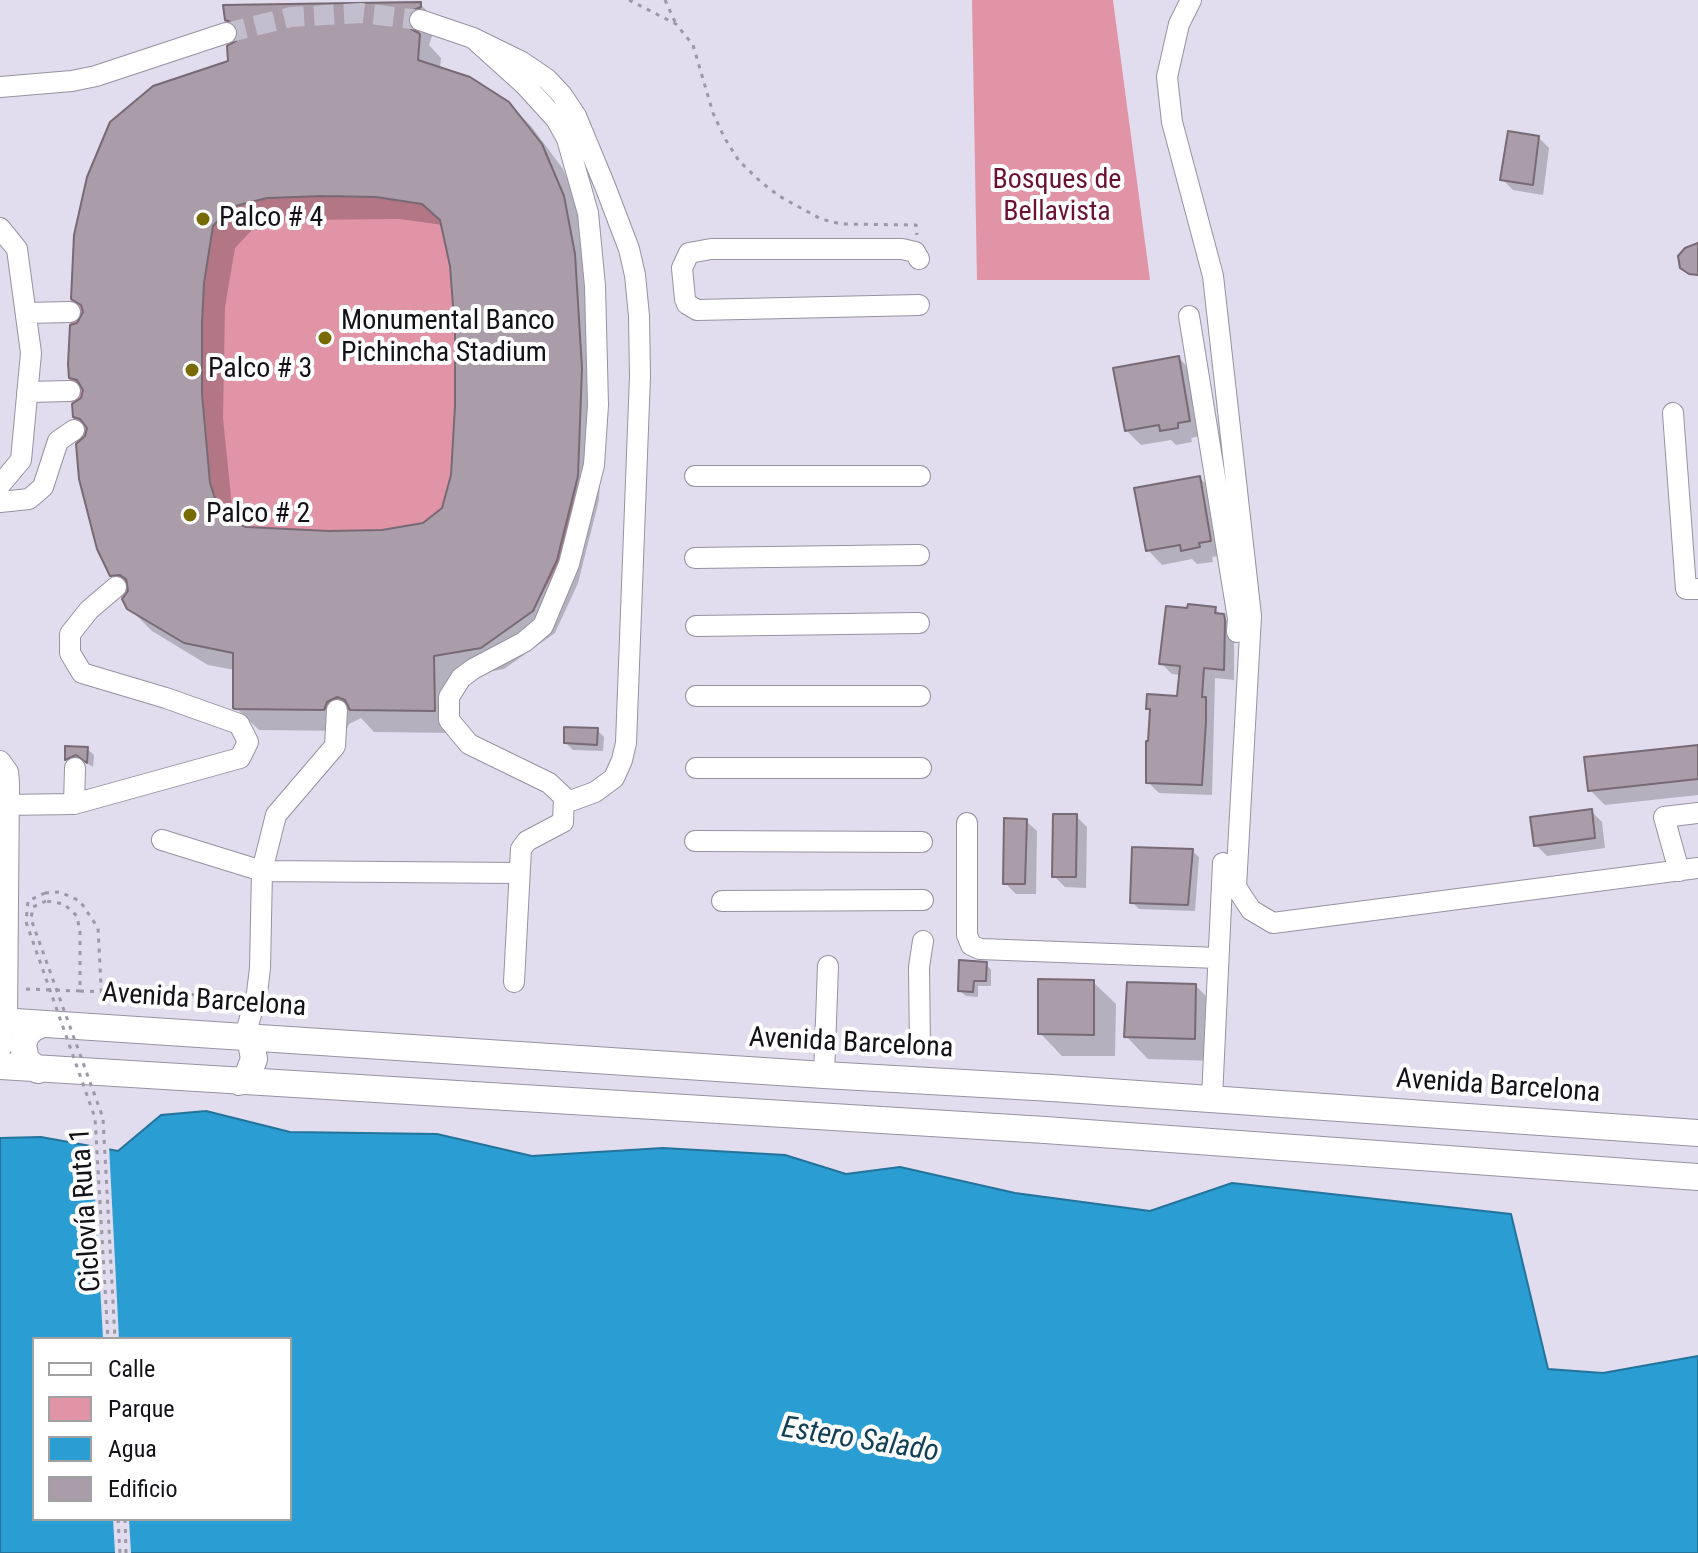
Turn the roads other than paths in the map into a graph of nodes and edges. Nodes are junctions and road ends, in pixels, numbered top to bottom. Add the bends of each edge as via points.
1 (1191, 0) edge
2 (420, 20) tunnel mouth
3 (226, 33) tunnel mouth
4 (473, 38) junction
5 (0, 87) edge
6 (0, 228) edge
7 (919, 259) road end
8 (919, 305) dead end
9 (70, 312) dead end
10 (26, 313) junction
11 (1189, 316) dead end
12 (70, 391) dead end
13 (27, 392) junction
14 (1673, 413) dead end
15 (74, 430) dead end
16 (695, 476) dead end
17 (920, 476) dead end
18 (0, 485) edge
19 (0, 502) edge
20 (919, 555) dead end
21 (695, 558) dead end
22 (116, 587) dead end
23 (1698, 589) edge
24 (919, 623) dead end
25 (696, 626) dead end
26 (696, 696) dead end
27 (920, 696) dead end
28 (337, 710) dead end
29 (0, 761) edge
30 (75, 768) dead end
31 (696, 768) dead end
32 (921, 768) dead end
33 (565, 803) junction
34 (74, 804) junction
35 (5, 806) edge
36 (1698, 813) edge
37 (967, 823) dead end
38 (162, 840) dead end
39 (695, 841) dead end
40 (922, 842) dead end
41 (5, 847) edge
42 (1689, 870) edge
43 (262, 871) junction
44 (519, 873) junction
45 (4, 894) edge
46 (923, 900) dead end
47 (722, 901) dead end
48 (4, 941) edge
49 (923, 941) dead end
50 (1218, 958) junction
51 (828, 966) dead end
52 (514, 982) dead end
53 (43, 1024) junction
54 (2, 1032) edge
55 (245, 1036) junction
56 (288, 1039) junction
57 (920, 1047) dead end
58 (507, 1053) junction
59 (543, 1057) junction
60 (0, 1066) edge
61 (38, 1070) junction
62 (824, 1075) junction
63 (239, 1082) junction
64 (278, 1084) junction
65 (1000, 1085) junction
66 (1052, 1088) junction
67 (500, 1095) junction
68 (542, 1098) junction
69 (1212, 1098) junction
70 (994, 1127) junction
71 (1045, 1130) junction
72 (1698, 1133) edge
73 (1698, 1177) edge

1 - 42 street via 1179,24 1167,77 1172,122 1213,276 1251,616 1236,887 1251,910 1273,923
2 - 4 street
3 - 5 street via 96,76
4 - 33 street via 535,70 562,95 605,186 635,275 640,376 626,743 614,778
4 - 33 street via 524,84 567,139 588,213 593,253 598,405 591,482 549,614 534,635 461,678 449,697 449,720 469,744 549,783
6 - 10 street via 17,249
7 - 8 street via 915,252 902,249 711,249 689,253 682,268 685,299 697,310
9 - 10 street
10 - 13 street via 31,353
11 - 50 street via 1238,619
12 - 13 street
13 - 18 street via 21,460
14 - 23 street via 1686,589
15 - 19 street via 58,441 43,487 29,499
16 - 17 street
20 - 21 street
22 - 34 street via 70,634 70,653 82,673 239,724 248,742 240,758
24 - 25 street
26 - 27 street
28 - 43 street via 335,746 276,815
29 - 35 street via 8,772
30 - 34 street
31 - 32 street
33 - 44 street via 560,825 523,845
34 - 35 street
35 - 41 street
36 - 42 street via 1664,817
37 - 50 street via 971,945
38 - 43 street
39 - 40 street
41 - 45 street
43 - 44 street
43 - 55 street via 260,968
44 - 52 street
45 - 48 street
46 - 47 street
48 - 54 street
49 - 57 street
50 - 69 street
51 - 62 street
53 - 54 main road, Avenida Barcelona
53 - 55 main road, Avenida Barcelona
53 - 61 main road via 26,1035 23,1045 26,1060
55 - 56 main road, Avenida Barcelona
55 - 63 main road via 254,1059
56 - 58 main road, Avenida Barcelona
56 - 64 main road via 269,1060
58 - 59 main road, Avenida Barcelona
58 - 67 main road via 518,1077 509,1092
59 - 62 main road, Avenida Barcelona
59 - 68 main road via 529,1069 528,1078
60 - 61 main road
61 - 63 main road
62 - 65 main road, Avenida Barcelona
63 - 64 main road
64 - 67 main road
65 - 66 main road, Avenida Barcelona
65 - 70 main road via 1009,1091 1012,1111
66 - 69 main road, Avenida Barcelona
66 - 71 main road via 1036,1104
67 - 68 main road
68 - 70 main road
69 - 72 main road, Avenida Barcelona
70 - 71 main road
71 - 73 main road

